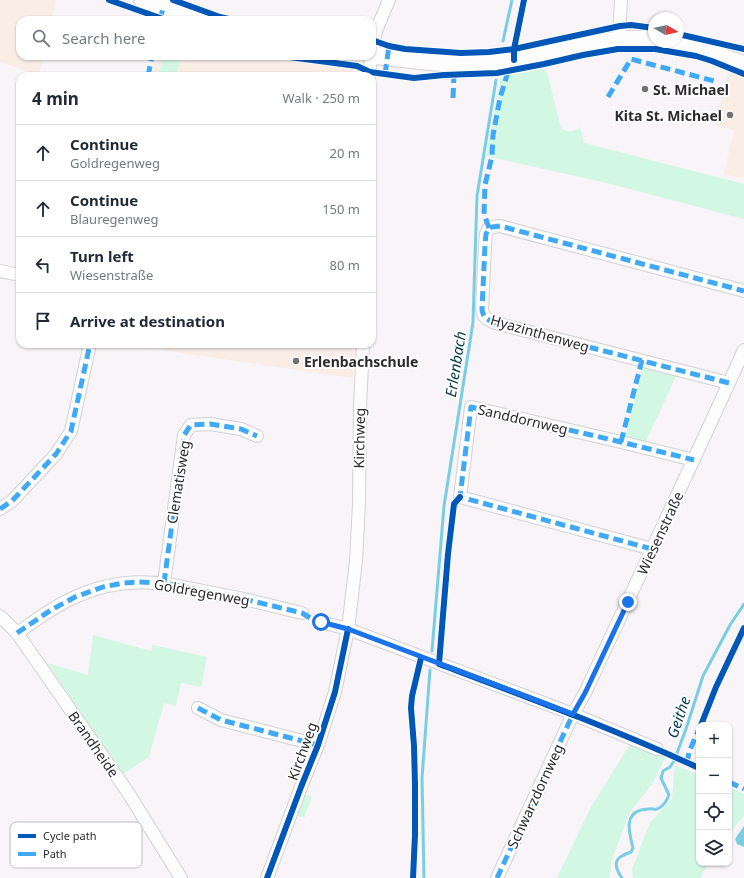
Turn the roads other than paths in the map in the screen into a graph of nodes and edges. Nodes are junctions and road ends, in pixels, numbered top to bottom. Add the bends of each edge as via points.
1 (143, 0) edge
2 (389, 0) edge
3 (622, 0) edge
4 (186, 16) edge
5 (376, 31) edge
6 (619, 39) junction
7 (648, 40) edge
8 (684, 44) edge
9 (376, 56) edge
10 (371, 60) edge
11 (744, 65) edge
12 (370, 72) edge
13 (0, 271) edge
14 (16, 274) edge
15 (744, 291) edge
16 (89, 348) edge
17 (362, 348) edge
18 (744, 350) edge
19 (729, 383) junction
20 (257, 436) dead end
21 (694, 460) junction
22 (0, 509) edge
23 (652, 549) junction
24 (164, 583) junction
25 (302, 613) dead end
26 (0, 616) edge
27 (321, 622) dead end
28 (348, 629) junction
29 (17, 633) junction
30 (198, 708) dead end
31 (573, 714) junction
32 (318, 745) junction
33 (657, 749) dead end
34 (181, 878) edge
35 (267, 878) edge
36 (497, 878) edge

1 - 4 street
2 - 5 street
3 - 6 street
6 - 7 street
6 - 9 street via 514,60 488,62 455,64
8 - 11 street
10 - 12 street
13 - 14 street
15 - 19 street, Hyazinthenweg via 500,226 490,228 486,234 482,310 486,319
16 - 22 street via 71,431 56,454 12,501
17 - 28 street, Kirchweg via 359,504 356,561
18 - 19 street, Wiesenstraße
19 - 21 street, Wiesenstraße
20 - 24 street, Clematisweg via 242,429 210,424 191,425 184,435
21 - 23 street, Wiesenstraße
21 - 23 street, Sanddornweg via 471,407 460,497
23 - 31 street, Wiesenstraße
24 - 25 street, Goldregenweg
24 - 29 street, Goldregenweg via 122,583 103,587 75,597
26 - 29 street, Brandheide
27 - 28 street
28 - 31 street
28 - 32 street, Kirchweg via 335,692
29 - 34 street, Brandheide via 127,791
30 - 32 street via 221,720
31 - 33 street
31 - 36 street, Schwarzdornweg
32 - 35 street, Kirchweg

